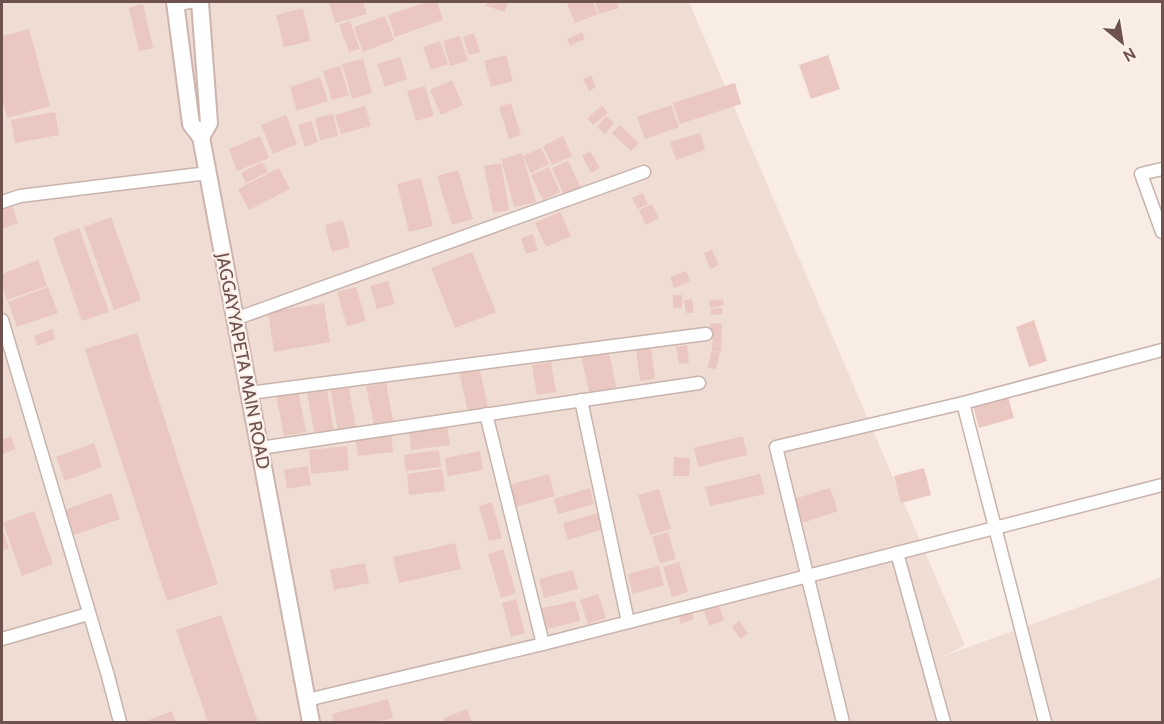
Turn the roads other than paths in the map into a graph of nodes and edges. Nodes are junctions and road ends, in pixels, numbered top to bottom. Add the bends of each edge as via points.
1 (200, 2) edge
2 (181, 3) edge
3 (201, 137) junction
4 (1162, 170) edge
5 (644, 172) dead end
6 (208, 173) junction
7 (2, 202) edge
8 (1162, 232) edge
9 (235, 319) junction
10 (2, 320) edge
11 (706, 334) dead end
12 (1162, 350) edge
13 (699, 383) dead end
14 (249, 393) junction
15 (581, 400) junction
16 (963, 403) junction
17 (486, 414) junction
18 (260, 448) junction
19 (1162, 485) edge
20 (995, 528) junction
21 (897, 553) junction
22 (807, 576) junction
23 (88, 614) junction
24 (628, 622) junction
25 (2, 639) edge
26 (543, 644) junction
27 (307, 700) junction
28 (120, 723) edge
29 (311, 723) edge
30 (843, 723) edge
31 (944, 723) edge
32 (1046, 723) edge

1 - 3 main road via 209,123
2 - 3 main road, JAGGAYYAPETA MAIN ROAD via 191,124
3 - 6 main road, JAGGAYYAPETA MAIN ROAD
4 - 8 street via 1141,174
5 - 9 street
6 - 7 street via 20,196
6 - 9 main road, JAGGAYYAPETA MAIN ROAD
9 - 14 main road, JAGGAYYAPETA MAIN ROAD
10 - 23 street
11 - 14 street
12 - 16 street
13 - 15 street
14 - 18 main road, JAGGAYYAPETA MAIN ROAD
15 - 17 street
15 - 24 street
16 - 20 street
16 - 22 street via 776,447
17 - 18 street
17 - 26 street
18 - 27 main road, JAGGAYYAPETA MAIN ROAD
19 - 20 street
20 - 21 street
20 - 32 street
21 - 22 street
21 - 31 street
22 - 24 street
22 - 30 street
23 - 25 street
23 - 28 street
24 - 26 street
26 - 27 street
27 - 29 main road, JAGGAYYAPETA MAIN ROAD

